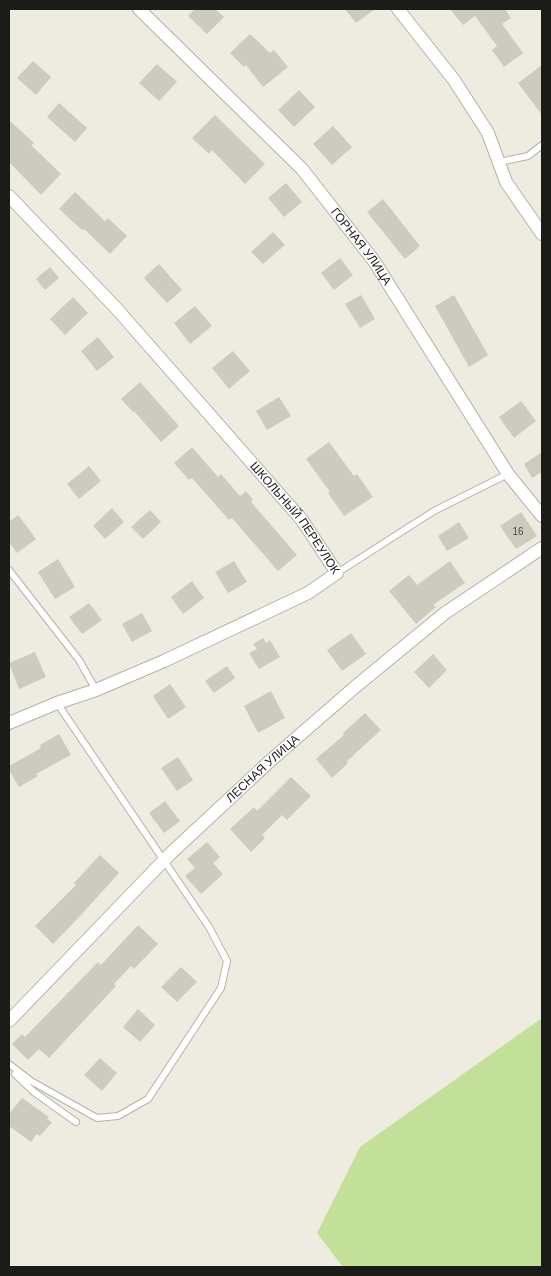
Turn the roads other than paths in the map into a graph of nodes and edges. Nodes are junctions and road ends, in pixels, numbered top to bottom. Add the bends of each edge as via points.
1 (139, 9) edge
2 (398, 9) edge
3 (542, 144) edge
4 (499, 162) junction
5 (9, 196) edge
6 (542, 234) edge
7 (508, 474) junction
8 (542, 516) edge
9 (542, 548) edge
10 (9, 570) edge
11 (337, 573) junction
12 (96, 690) junction
13 (58, 703) junction
14 (9, 723) edge
15 (165, 860) junction
16 (9, 1021) edge
17 (9, 1066) edge
18 (76, 1122) dead end

1 - 7 street, ГОРНАЯ УЛИЦА via 302,169 374,261
2 - 4 street via 454,80 488,133
3 - 4 lane via 528,156
4 - 6 street via 506,182
5 - 11 street, ШКОЛЬНЫЙ ПЕРЕУЛОК via 116,308 302,520
7 - 8 street, ГОРНАЯ УЛИЦА
7 - 11 lane via 434,511
9 - 15 street, ЛЕСНАЯ УЛИЦА via 445,613 355,687 270,761
10 - 12 lane via 79,660
11 - 12 street, ШКОЛЬНЫЙ ПЕРЕУЛОК via 308,593
12 - 13 street, ШКОЛЬНЫЙ ПЕРЕУЛОК
13 - 14 street, ШКОЛЬНЫЙ ПЕРЕУЛОК
13 - 15 lane
15 - 16 street, ЛЕСНАЯ УЛИЦА
15 - 17 lane via 209,927 227,962 221,988 148,1099 118,1116 97,1118
17 - 18 lane via 34,1092

